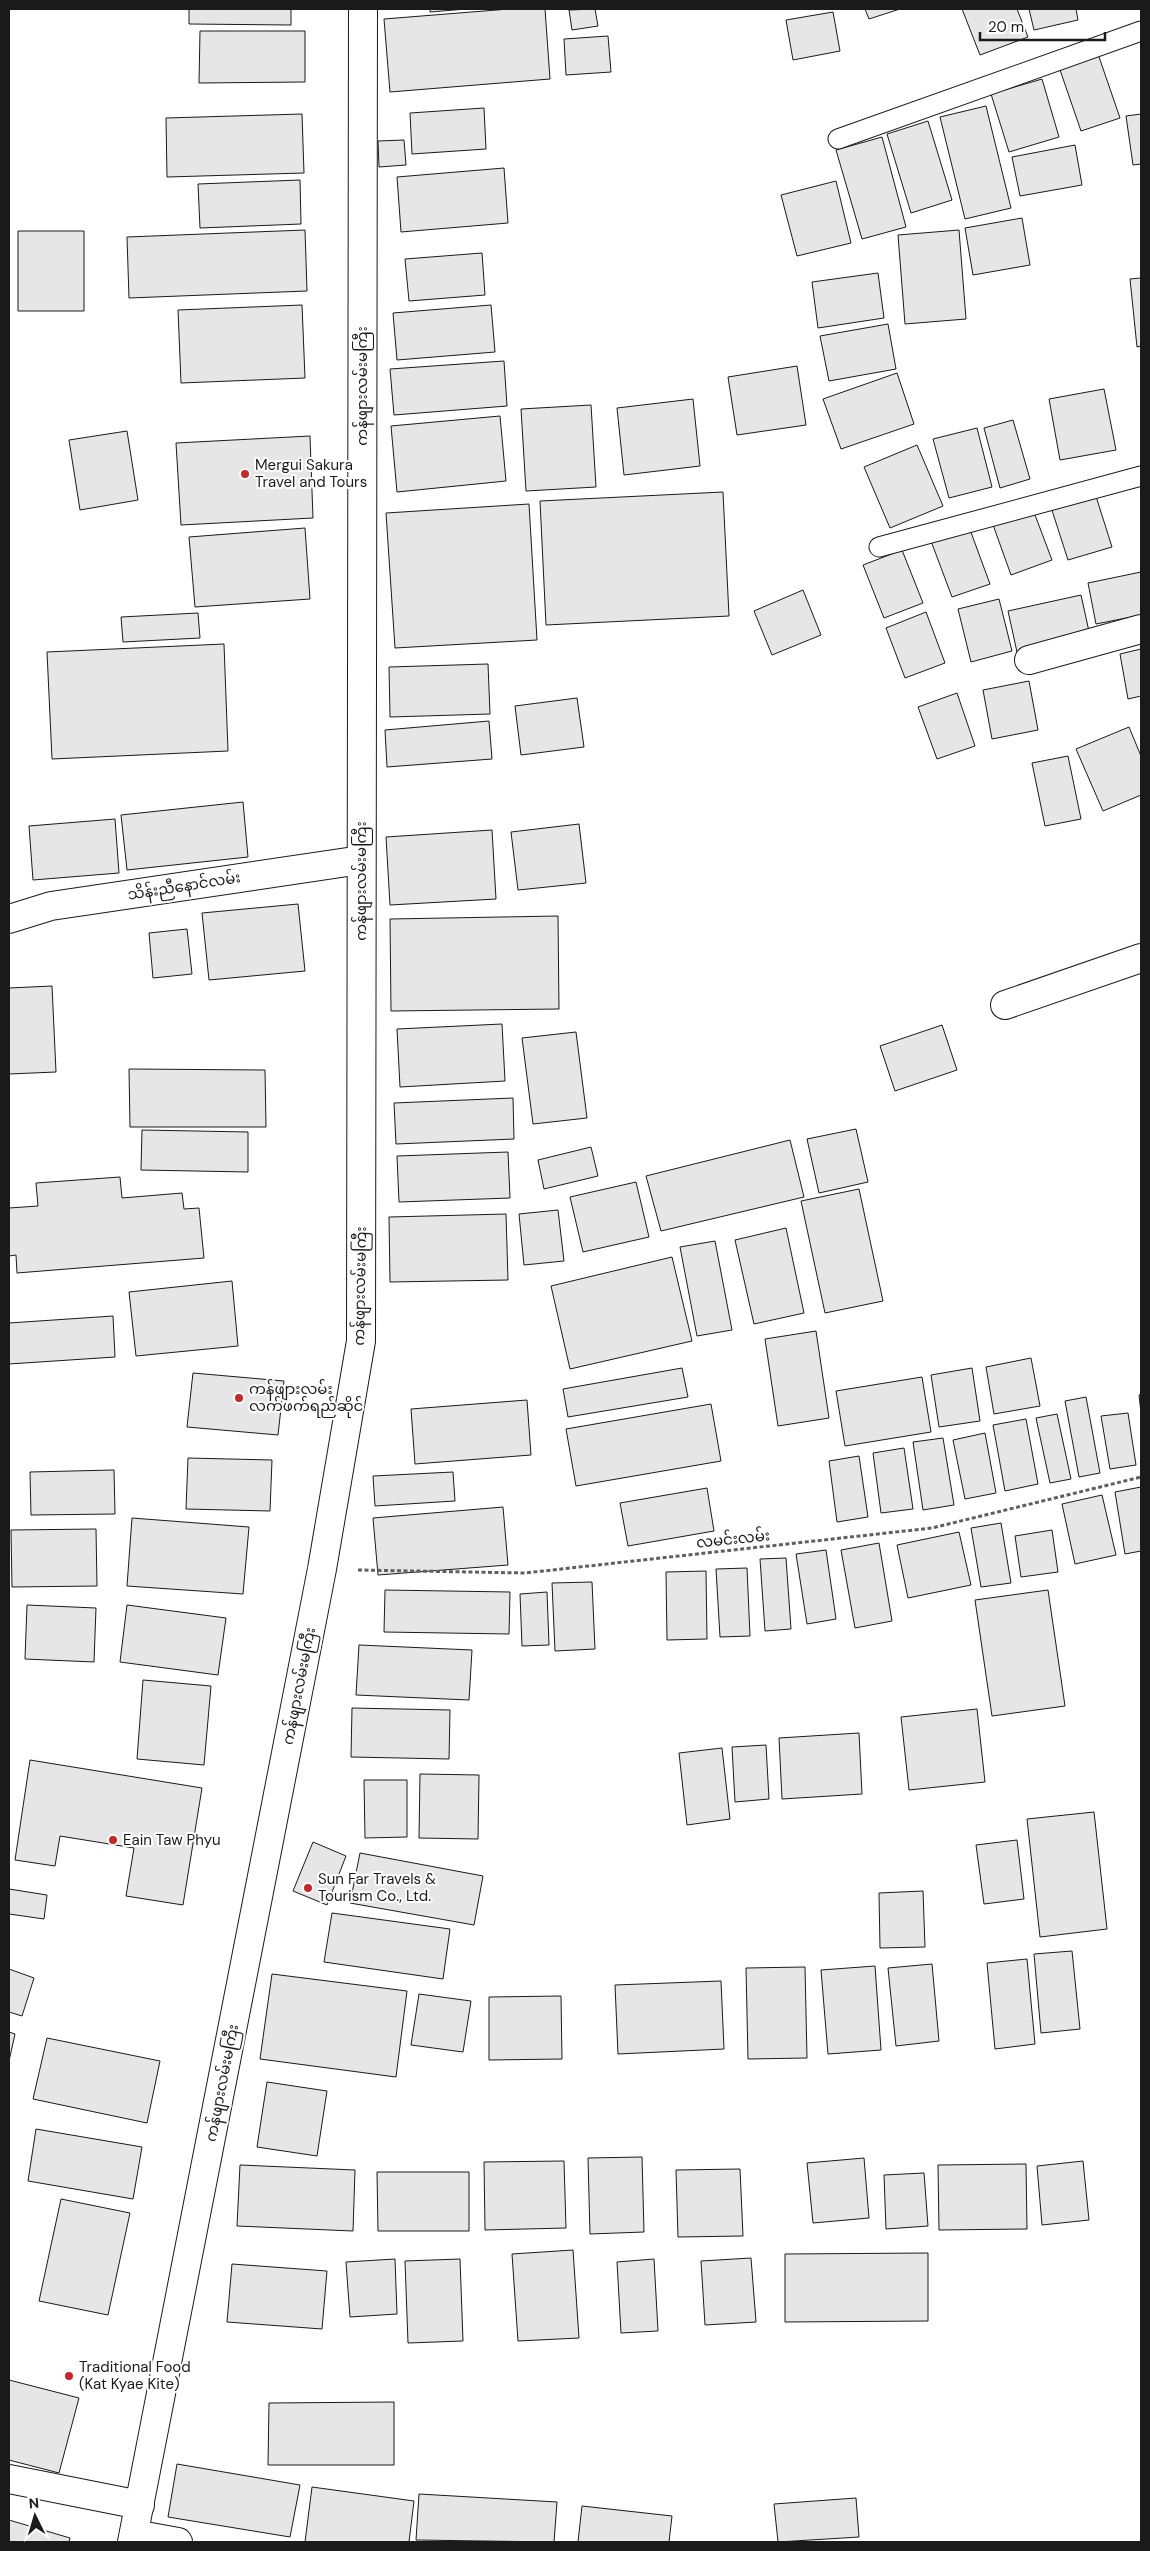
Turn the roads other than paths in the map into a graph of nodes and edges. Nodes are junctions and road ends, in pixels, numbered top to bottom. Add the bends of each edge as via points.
1 (363, 9) edge
2 (1141, 31) edge
3 (838, 139) dead end
4 (1141, 476) edge
5 (879, 548) dead end
6 (1141, 629) edge
7 (1029, 660) dead end
8 (361, 860) junction
9 (9, 918) edge
10 (1141, 958) edge
11 (1005, 1005) dead end
12 (9, 2479) edge
13 (140, 2505) junction
14 (133, 2538) edge
15 (178, 2542) edge

1 - 8 main road, ကန်ဖျားလမ်းမကြီး
2 - 3 lane
4 - 5 lane
6 - 7 main road
8 - 9 main road, သိန်းညီနောင်လမ်း via 51,906
8 - 13 main road, ကန်ဖျားလမ်းမကြီး via 361,1340 322,1569
10 - 11 main road
12 - 13 main road
13 - 14 main road, ကန်ဖျားလမ်းမကြီး
14 - 15 main road

